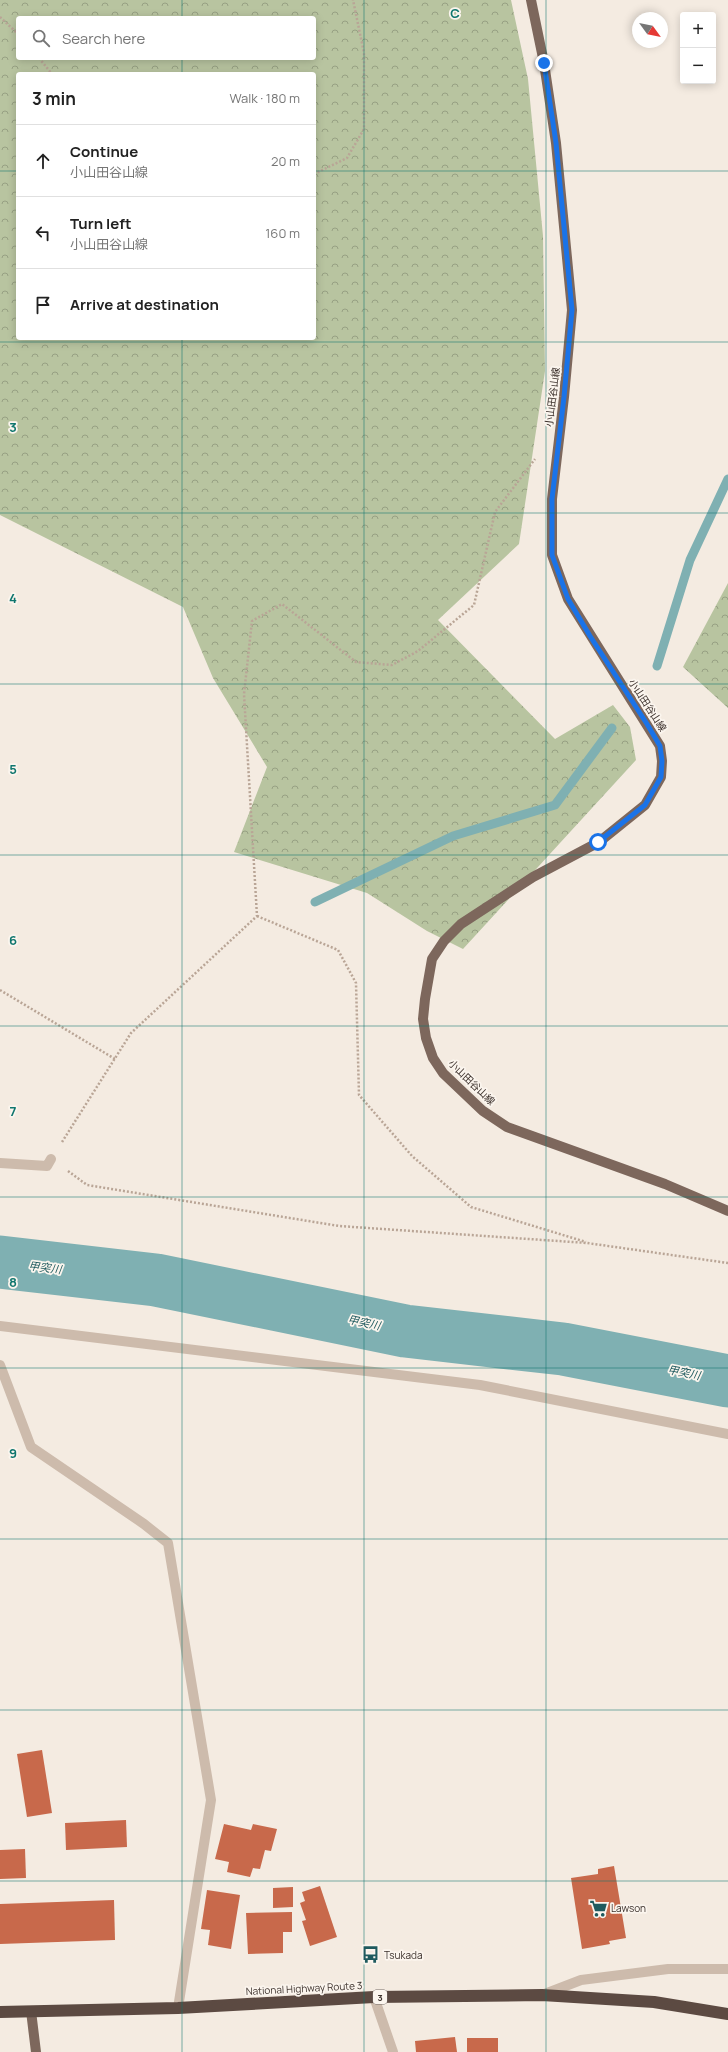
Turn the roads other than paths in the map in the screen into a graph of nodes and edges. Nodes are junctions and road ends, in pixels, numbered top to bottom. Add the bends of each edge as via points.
1 (531, 0) edge
2 (51, 1159) road end
3 (0, 1163) edge
4 (728, 1211) edge
5 (0, 1326) edge
6 (0, 1366) edge
7 (728, 1434) edge
8 (728, 1969) edge
9 (542, 1994) junction
10 (374, 1997) junction
11 (178, 2008) junction
12 (31, 2011) junction
13 (0, 2012) edge
14 (728, 2014) edge
15 (36, 2052) edge
16 (393, 2052) edge

1 - 4 main road, 小山田谷山線 via 556,143 572,310 552,499 552,555 568,599 660,746 661,777 645,805 598,842 533,877 461,924 444,941 432,959 428,977 423,1019 426,1038 433,1058 443,1073 483,1111 507,1127 665,1184
2 - 3 street via 47,1166
5 - 7 street via 480,1385
6 - 11 street via 31,1447 168,1543 211,1800
8 - 9 street via 668,1968 581,1980
9 - 10 highway, National Highway Route 3 / 3
9 - 14 highway, National Highway Route 3 / 3 via 654,2002
10 - 11 highway, National Highway Route 3 / 3
10 - 16 street
11 - 12 highway, National Highway Route 3 / 3
12 - 13 highway, National Highway Route 3 / 3
12 - 15 main road

